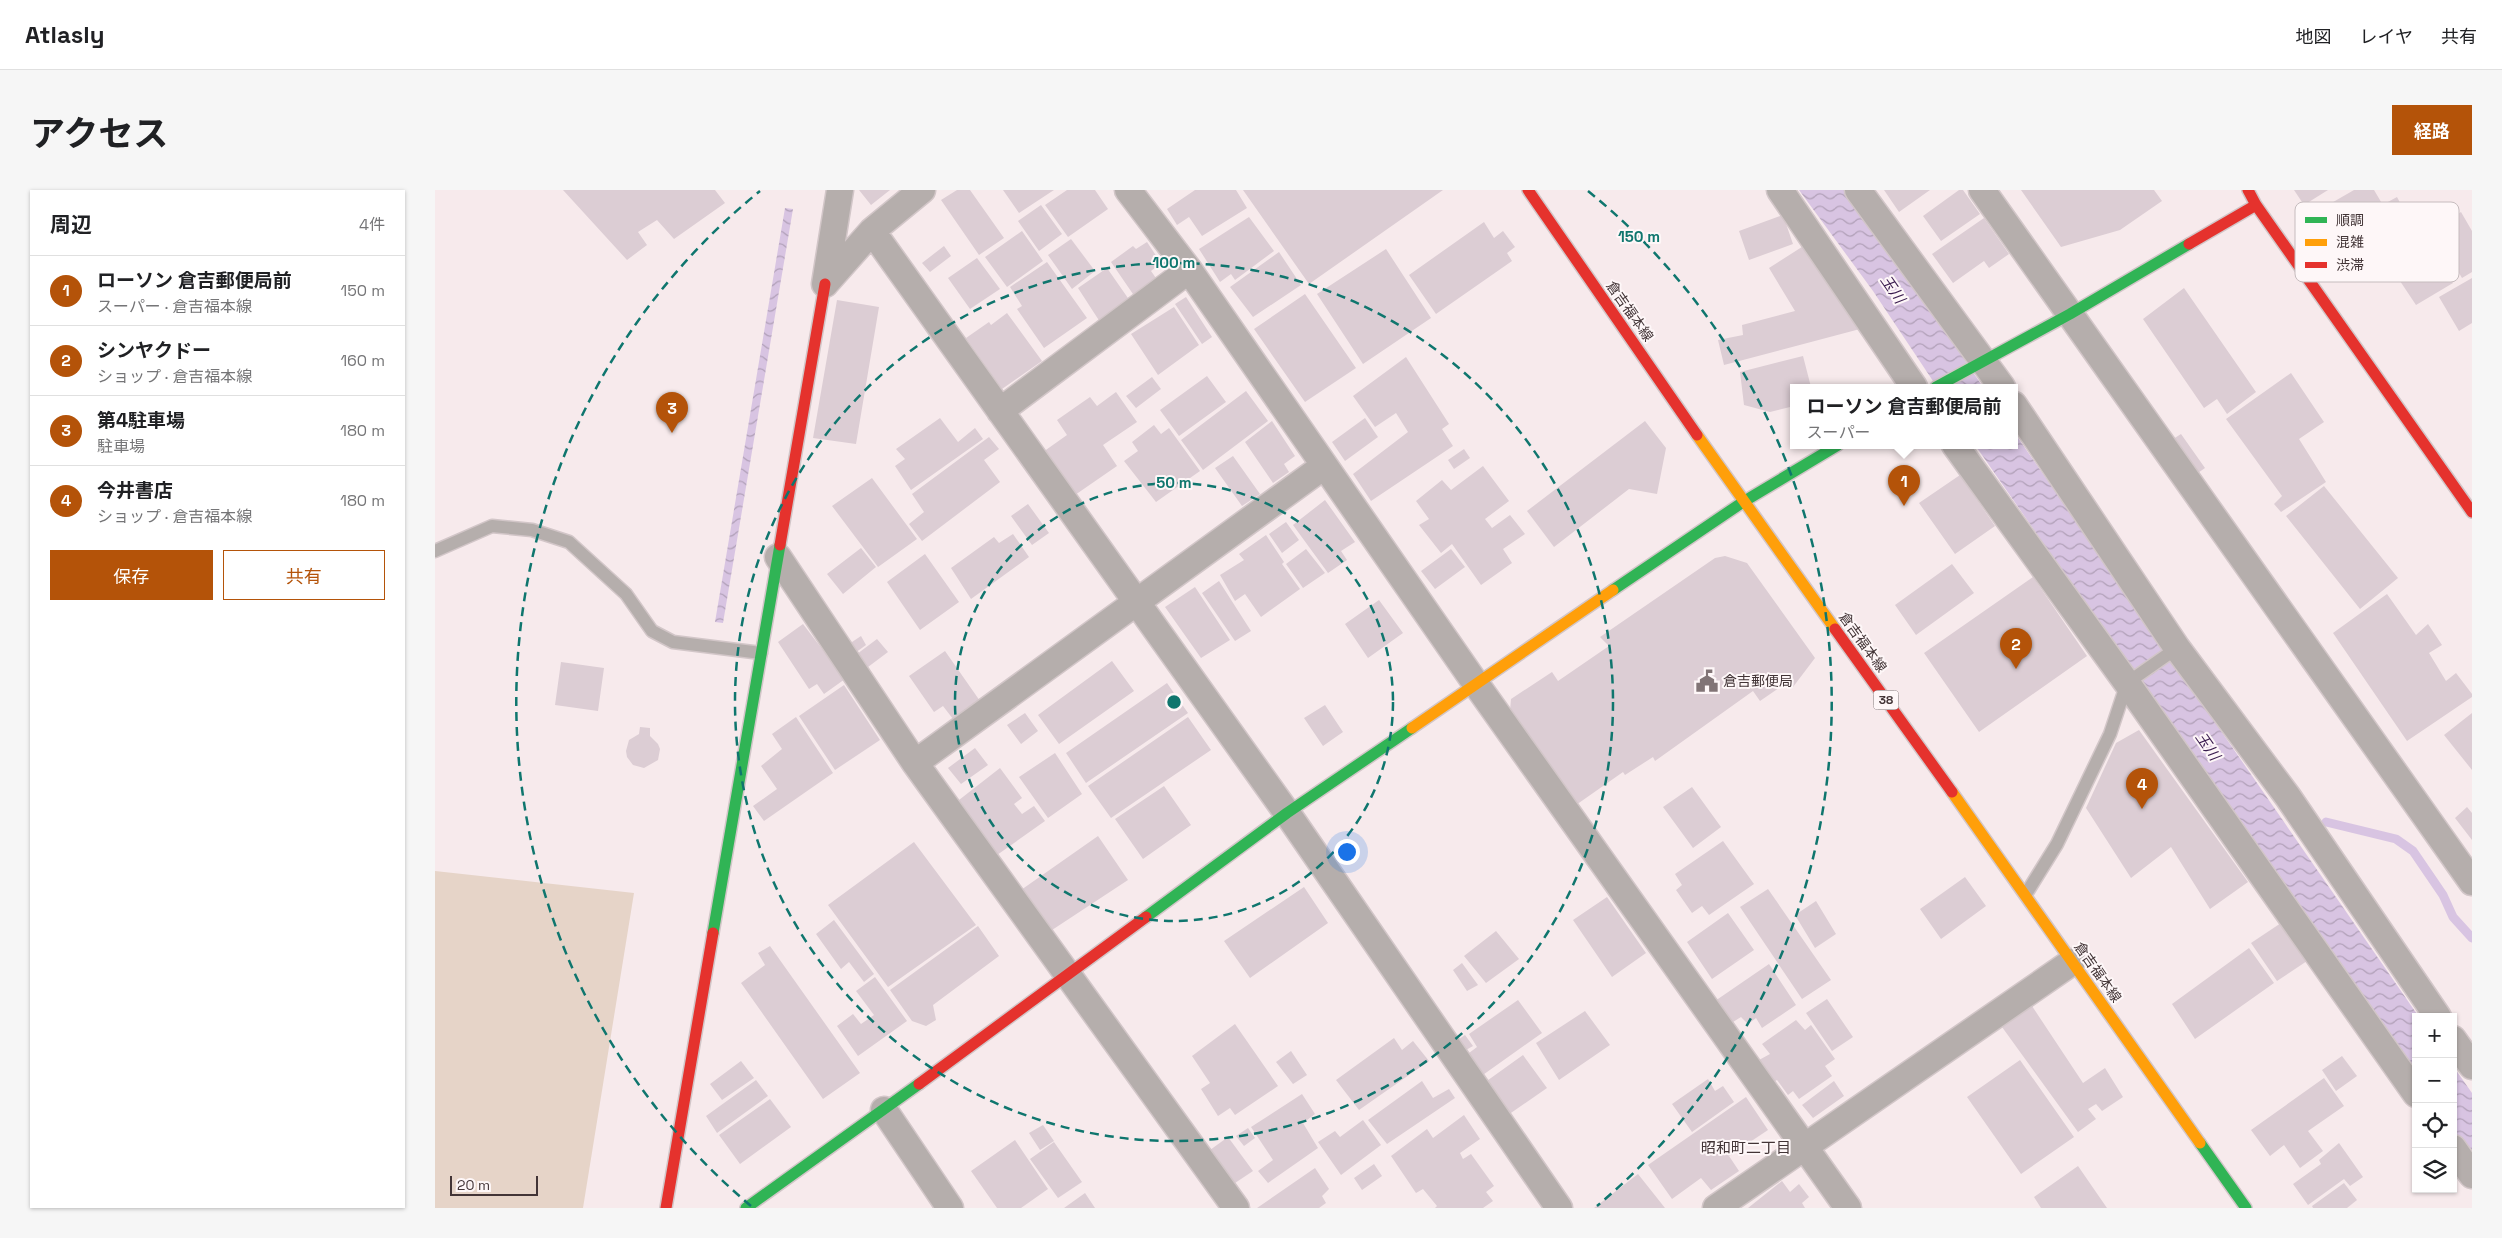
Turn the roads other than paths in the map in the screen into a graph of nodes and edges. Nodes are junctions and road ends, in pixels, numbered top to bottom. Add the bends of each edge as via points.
1 (840, 190) edge
2 (922, 190) edge
3 (1128, 190) edge
4 (1527, 190) edge
5 (1780, 190) edge
6 (1858, 190) edge
7 (1982, 190) edge
8 (2248, 190) edge
9 (2256, 205) junction
10 (871, 231) junction
11 (2295, 260) edge
12 (1189, 270) junction
13 (2310, 282) edge
14 (825, 284) junction
15 (2070, 314) junction
16 (1985, 360) junction
17 (1912, 384) edge
18 (1941, 384) edge
19 (2001, 384) edge
20 (2018, 410) edge
21 (1001, 411) junction
22 (1831, 449) edge
23 (1958, 449) edge
24 (1325, 466) junction
25 (1743, 502) junction
26 (2472, 512) edge
27 (435, 551) edge
28 (777, 557) junction
29 (1136, 602) junction
30 (2177, 648) junction
31 (761, 653) junction
32 (2127, 683) junction
33 (1476, 684) junction
34 (915, 763) junction
35 (1287, 813) junction
36 (2472, 882) edge
37 (2026, 894) junction
38 (2072, 962) junction
39 (1069, 975) junction
40 (2435, 1013) edge
41 (2457, 1045) edge
42 (2472, 1066) edge
43 (2412, 1088) edge
44 (884, 1110) junction
45 (1803, 1147) junction
46 (2457, 1154) edge
47 (2472, 1175) edge
48 (667, 1208) edge
49 (746, 1208) edge
50 (950, 1208) edge
51 (1236, 1208) edge
52 (1559, 1208) edge
53 (1717, 1208) edge
54 (1848, 1208) edge
55 (2245, 1208) edge

1 - 14 street
2 - 10 street
3 - 12 street
4 - 25 street, 倉吉福本線 / 38
5 - 17 street
6 - 16 street
7 - 15 street
8 - 9 street
9 - 11 street
9 - 15 street
10 - 14 street
10 - 21 street
12 - 21 street
12 - 24 street
13 - 26 street
14 - 28 street
15 - 16 street
15 - 36 street
16 - 18 street
16 - 19 street
20 - 30 street
21 - 29 street
22 - 25 street
23 - 32 street
24 - 29 street
24 - 33 street
25 - 33 street
25 - 37 street, 倉吉福本線 / 38
27 - 31 lane via 492,526 532,530 569,542 626,594 652,630 673,642
28 - 31 street
28 - 34 street
29 - 34 street
29 - 35 street
30 - 32 lane
30 - 40 street via 2288,797
31 - 48 street
32 - 37 lane via 2110,734 2057,844
32 - 43 street
33 - 35 street
33 - 45 street
34 - 39 street
35 - 39 street
35 - 52 street
37 - 38 street, 倉吉福本線 / 38
38 - 45 street
38 - 55 street, 倉吉福本線 / 38
39 - 44 street
39 - 51 street
41 - 42 street
44 - 49 street
44 - 50 street
45 - 53 street
45 - 54 street
46 - 47 street

